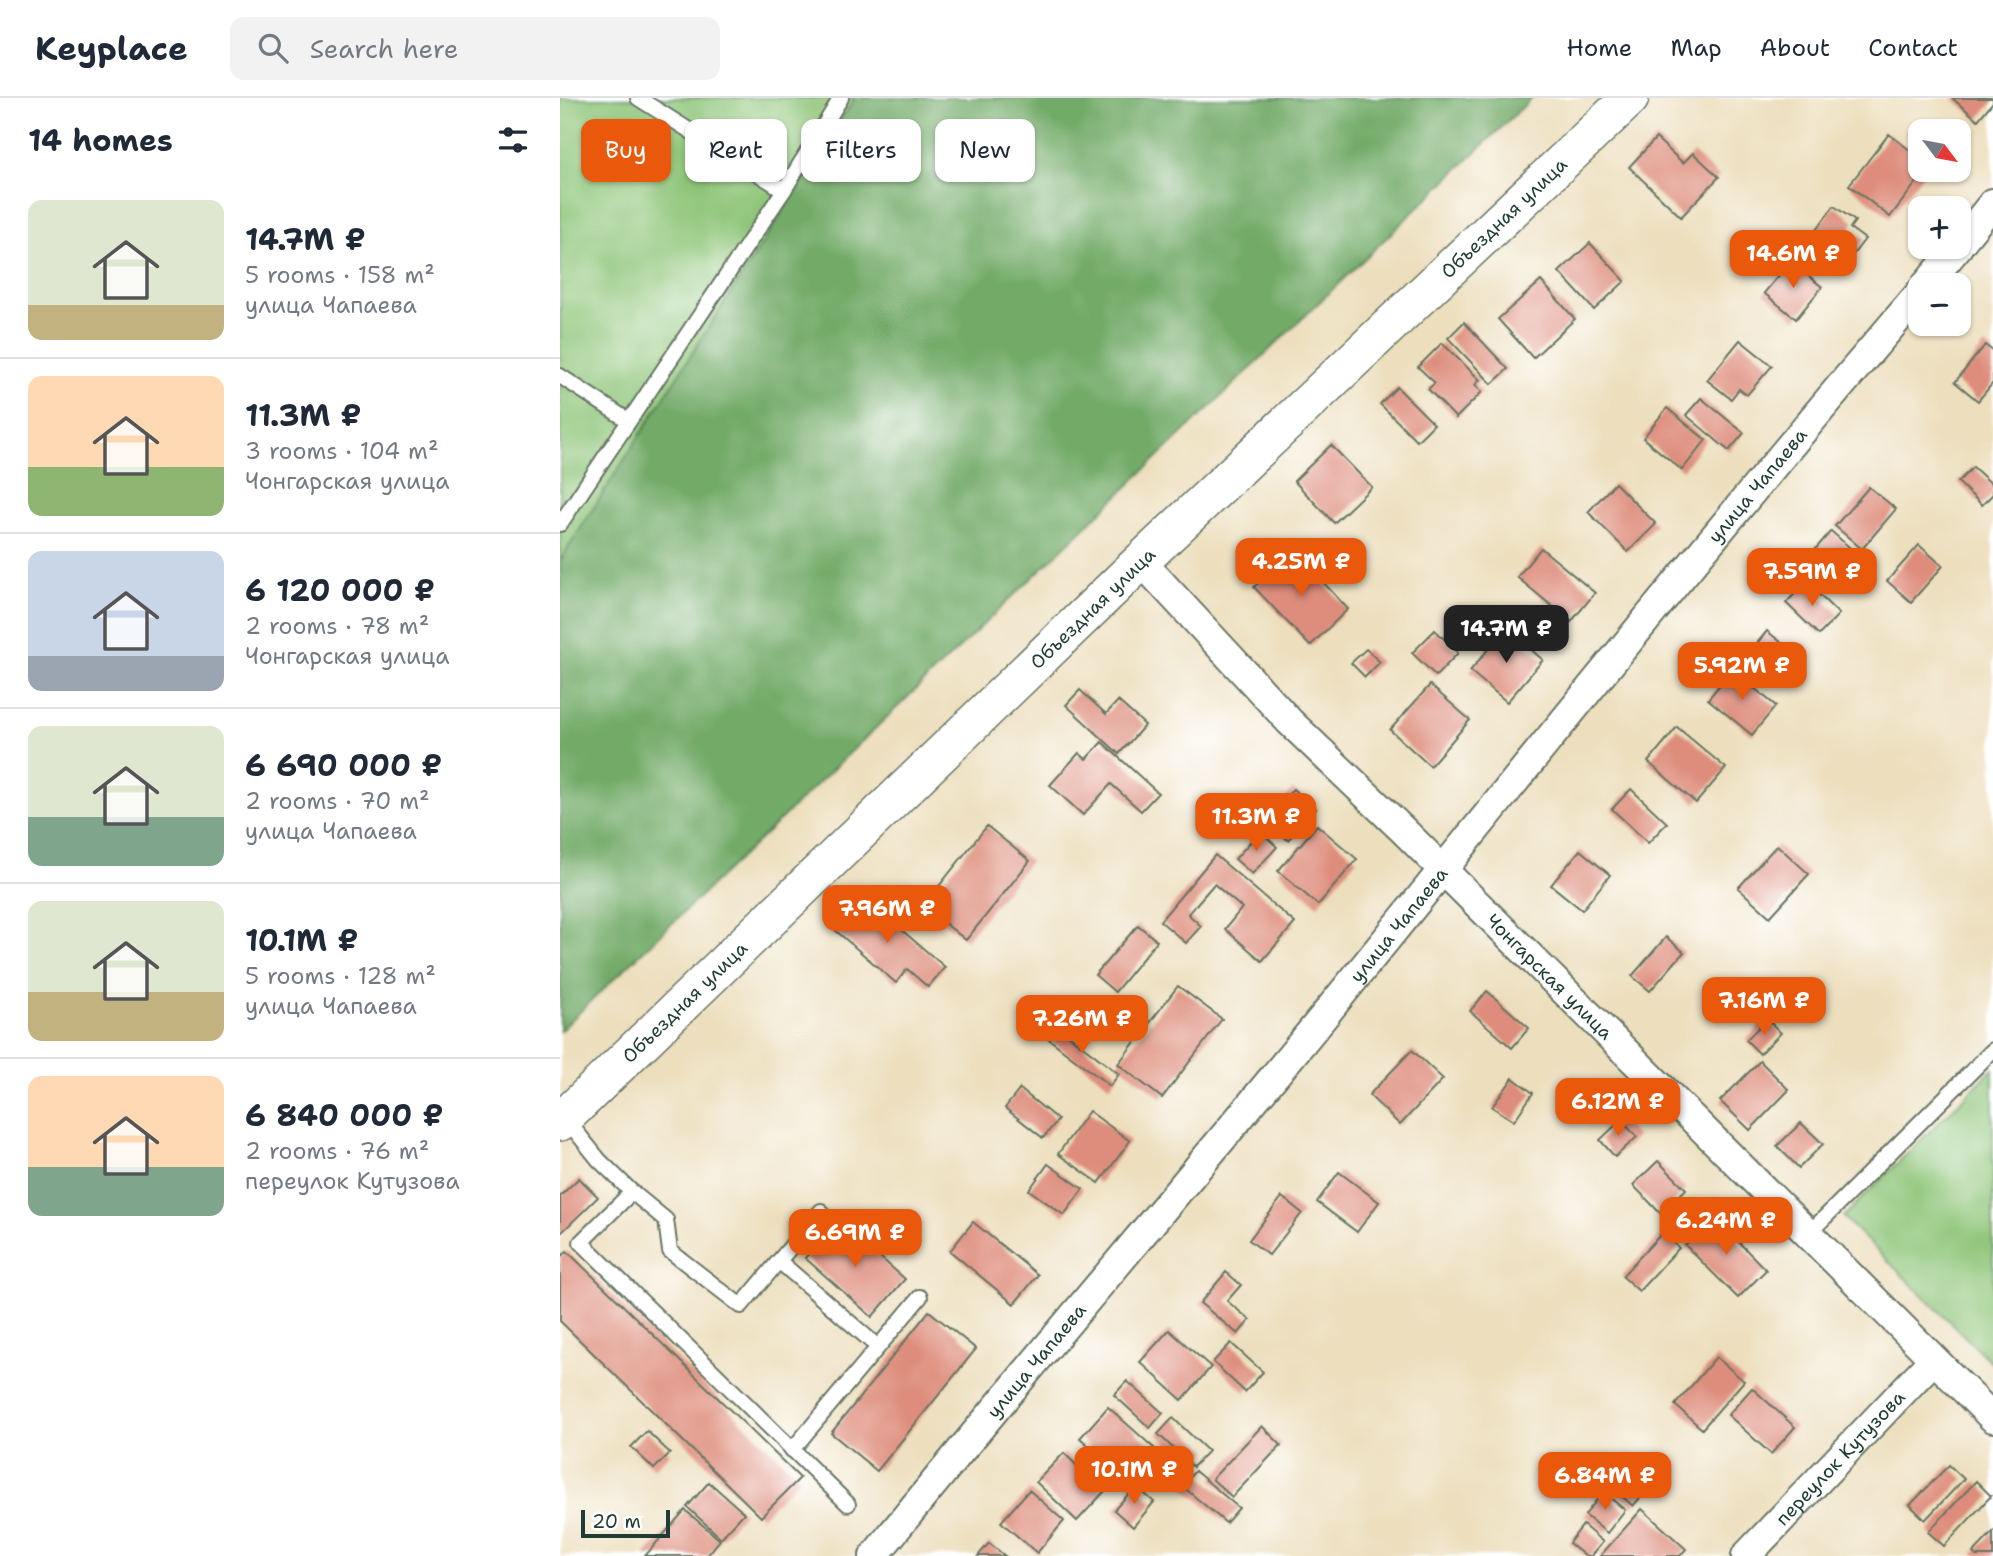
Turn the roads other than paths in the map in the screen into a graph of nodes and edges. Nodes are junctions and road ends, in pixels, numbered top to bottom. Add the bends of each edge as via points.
1 (638, 98) edge
2 (841, 98) edge
3 (1630, 98) edge
4 (784, 190) junction
5 (1993, 203) edge
6 (1971, 230) edge
7 (1947, 259) edge
8 (1936, 273) edge
9 (1908, 307) edge
10 (560, 376) edge
11 (629, 421) junction
12 (560, 524) edge
13 (1141, 561) junction
14 (1441, 869) junction
15 (1993, 1050) edge
16 (562, 1120) edge
17 (632, 1192) junction
18 (821, 1211) dead end
19 (1808, 1234) junction
20 (780, 1262) junction
21 (920, 1297) dead end
22 (878, 1348) junction
23 (1933, 1360) junction
24 (1993, 1418) edge
25 (792, 1450) junction
26 (848, 1504) dead end
27 (874, 1556) edge
28 (1746, 1556) edge

1 - 4 lane
2 - 4 lane
3 - 13 street, Объездная улица
4 - 11 lane
5 - 6 street
7 - 8 street
9 - 14 street, улица Чапаева via 1777,458
10 - 11 lane
11 - 12 lane
13 - 14 street, Чонгарская улица via 1290,722
13 - 16 street, Объездная улица
14 - 19 street, Чонгарская улица
14 - 27 street, улица Чапаева via 1321,1020
15 - 19 lane
16 - 17 lane
17 - 20 lane via 666,1220 670,1251 741,1306
17 - 25 lane via 580,1242
18 - 20 lane
19 - 23 street, Чонгарская улица
20 - 22 lane
21 - 22 lane
22 - 25 lane
23 - 24 street, Чонгарская улица
23 - 28 street, переулок Кутузова
25 - 26 lane

